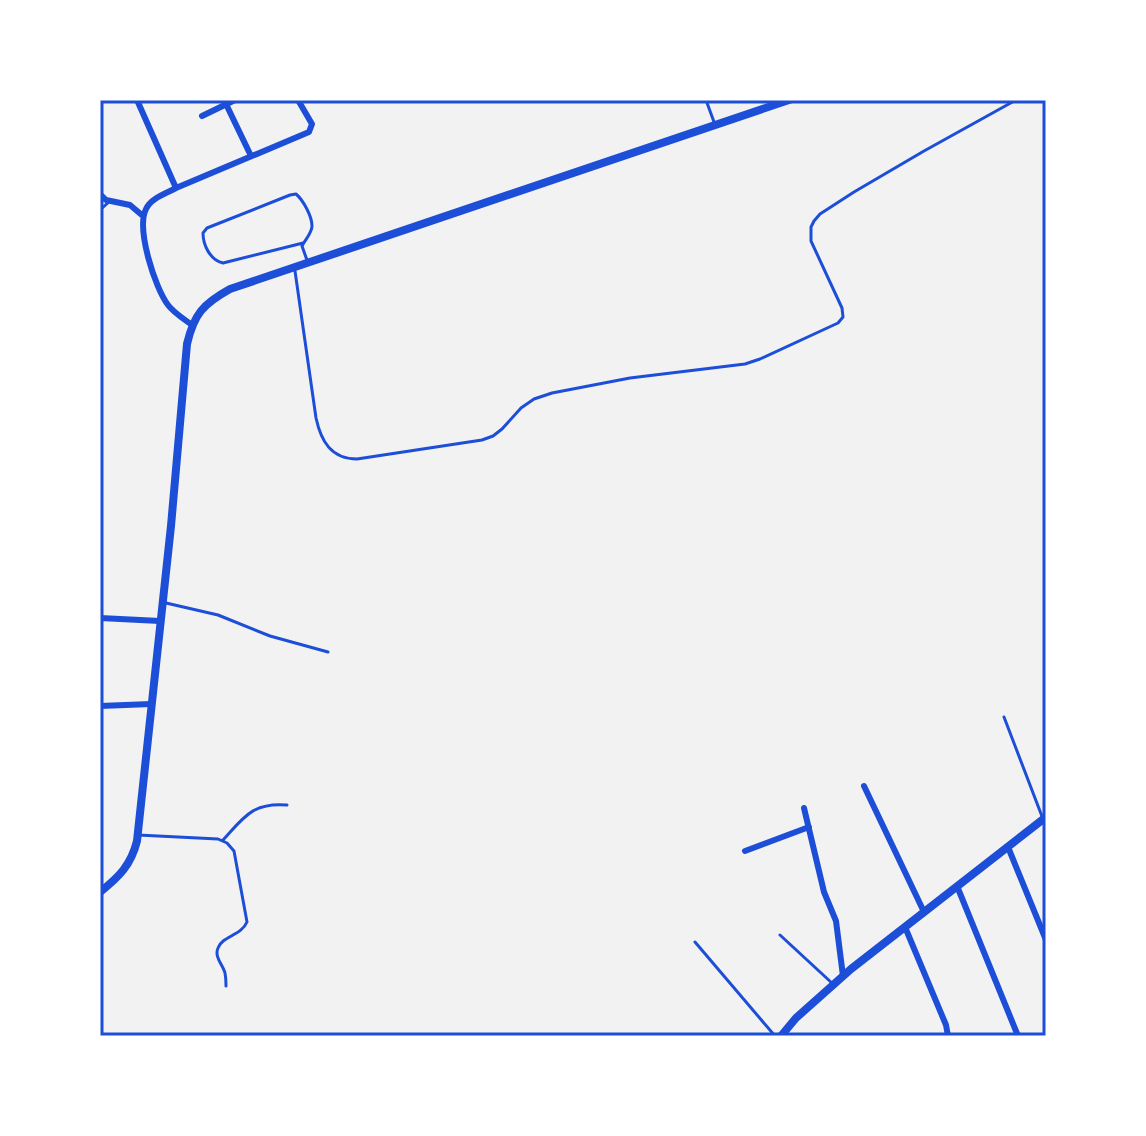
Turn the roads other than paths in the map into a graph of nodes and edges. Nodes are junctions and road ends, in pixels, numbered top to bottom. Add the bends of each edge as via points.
1 (137, 100) edge
2 (235, 100) edge
3 (298, 100) edge
4 (706, 100) edge
5 (789, 100) edge
6 (1016, 100) edge
7 (226, 104) junction
8 (202, 116) dead end
9 (716, 126) junction
10 (251, 156) junction
11 (176, 188) junction
12 (100, 194) edge
13 (110, 201) junction
14 (100, 210) edge
15 (143, 216) junction
16 (303, 243) junction
17 (308, 263) junction
18 (295, 267) junction
19 (192, 325) junction
20 (162, 602) junction
21 (100, 618) edge
22 (160, 621) junction
23 (328, 652) dead end
24 (151, 704) junction
25 (100, 706) edge
26 (1004, 717) dead end
27 (864, 786) dead end
28 (287, 805) dead end
29 (804, 808) dead end
30 (1045, 818) edge
31 (809, 827) junction
32 (138, 835) junction
33 (223, 840) junction
34 (1008, 847) junction
35 (745, 851) dead end
36 (957, 886) junction
37 (100, 892) edge
38 (924, 912) junction
39 (905, 927) junction
40 (780, 935) dead end
41 (1046, 940) edge
42 (695, 942) dead end
43 (843, 976) junction
44 (833, 984) junction
45 (226, 986) dead end
46 (778, 1036) edge
47 (948, 1036) edge
48 (1018, 1036) edge

1 - 11 street
2 - 7 street
3 - 10 street via 311,130
4 - 9 lane
5 - 9 street
6 - 18 lane via 854,192 814,221 811,241 842,308 838,323 745,364 552,393 534,399 482,440 357,459 332,452 316,418
7 - 8 street
7 - 10 street
9 - 17 street
10 - 11 street
11 - 15 street via 156,198
12 - 13 street
13 - 14 lane
13 - 15 street via 130,205
15 - 19 street via 158,287 171,309
16 - 16 lane via 312,227 296,194 207,228 202,237 211,257 223,263
16 - 17 lane
17 - 18 street
18 - 19 street via 212,299
19 - 20 street
20 - 22 street
20 - 23 lane
21 - 22 street
22 - 24 street
24 - 25 street
24 - 32 street
26 - 30 lane
27 - 38 street
28 - 33 lane via 248,812
29 - 31 street
30 - 34 street
31 - 35 street
31 - 43 street via 836,921
32 - 33 lane
32 - 37 street via 128,866
33 - 45 lane via 234,851 247,918 245,927 218,948
34 - 36 street
34 - 41 street
36 - 38 street
36 - 48 street
38 - 39 street
39 - 43 street
39 - 47 street
40 - 44 lane
42 - 46 lane
43 - 44 street
44 - 46 street

